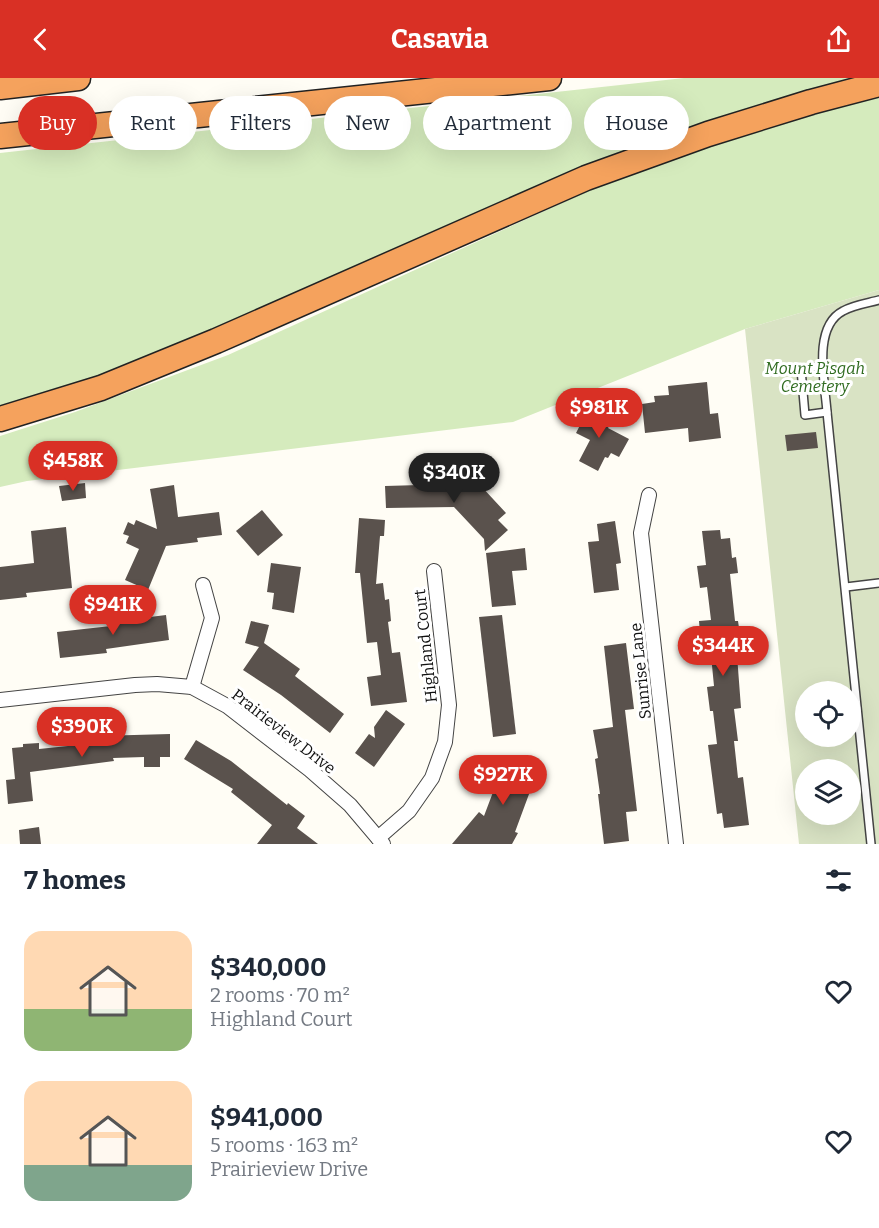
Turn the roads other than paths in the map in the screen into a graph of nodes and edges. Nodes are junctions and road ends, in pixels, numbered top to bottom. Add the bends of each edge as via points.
1 (78, 78) edge
2 (549, 78) edge
3 (879, 84) edge
4 (0, 87) edge
5 (0, 136) edge
6 (879, 300) edge
7 (823, 366) junction
8 (827, 412) junction
9 (0, 419) edge
10 (649, 495) dead end
11 (434, 571) dead end
12 (879, 584) edge
13 (203, 585) dead end
14 (846, 587) junction
15 (192, 687) junction
16 (0, 700) edge
17 (381, 841) edge
18 (676, 844) edge
19 (871, 844) edge

1 - 4 highway
2 - 5 highway
3 - 9 highway via 708,134 586,178 216,341 101,388
6 - 7 lane via 842,311 827,326
7 - 8 lane
7 - 8 lane via 801,369 805,415
8 - 14 lane
10 - 18 street, Sunrise Lane via 641,533
11 - 17 street, Highland Court via 449,705 445,742 432,778
12 - 14 lane
13 - 15 street via 212,618
14 - 19 lane
15 - 16 street, Prairieview Drive via 135,685
15 - 17 street, Prairieview Drive via 227,706 310,770 350,805

